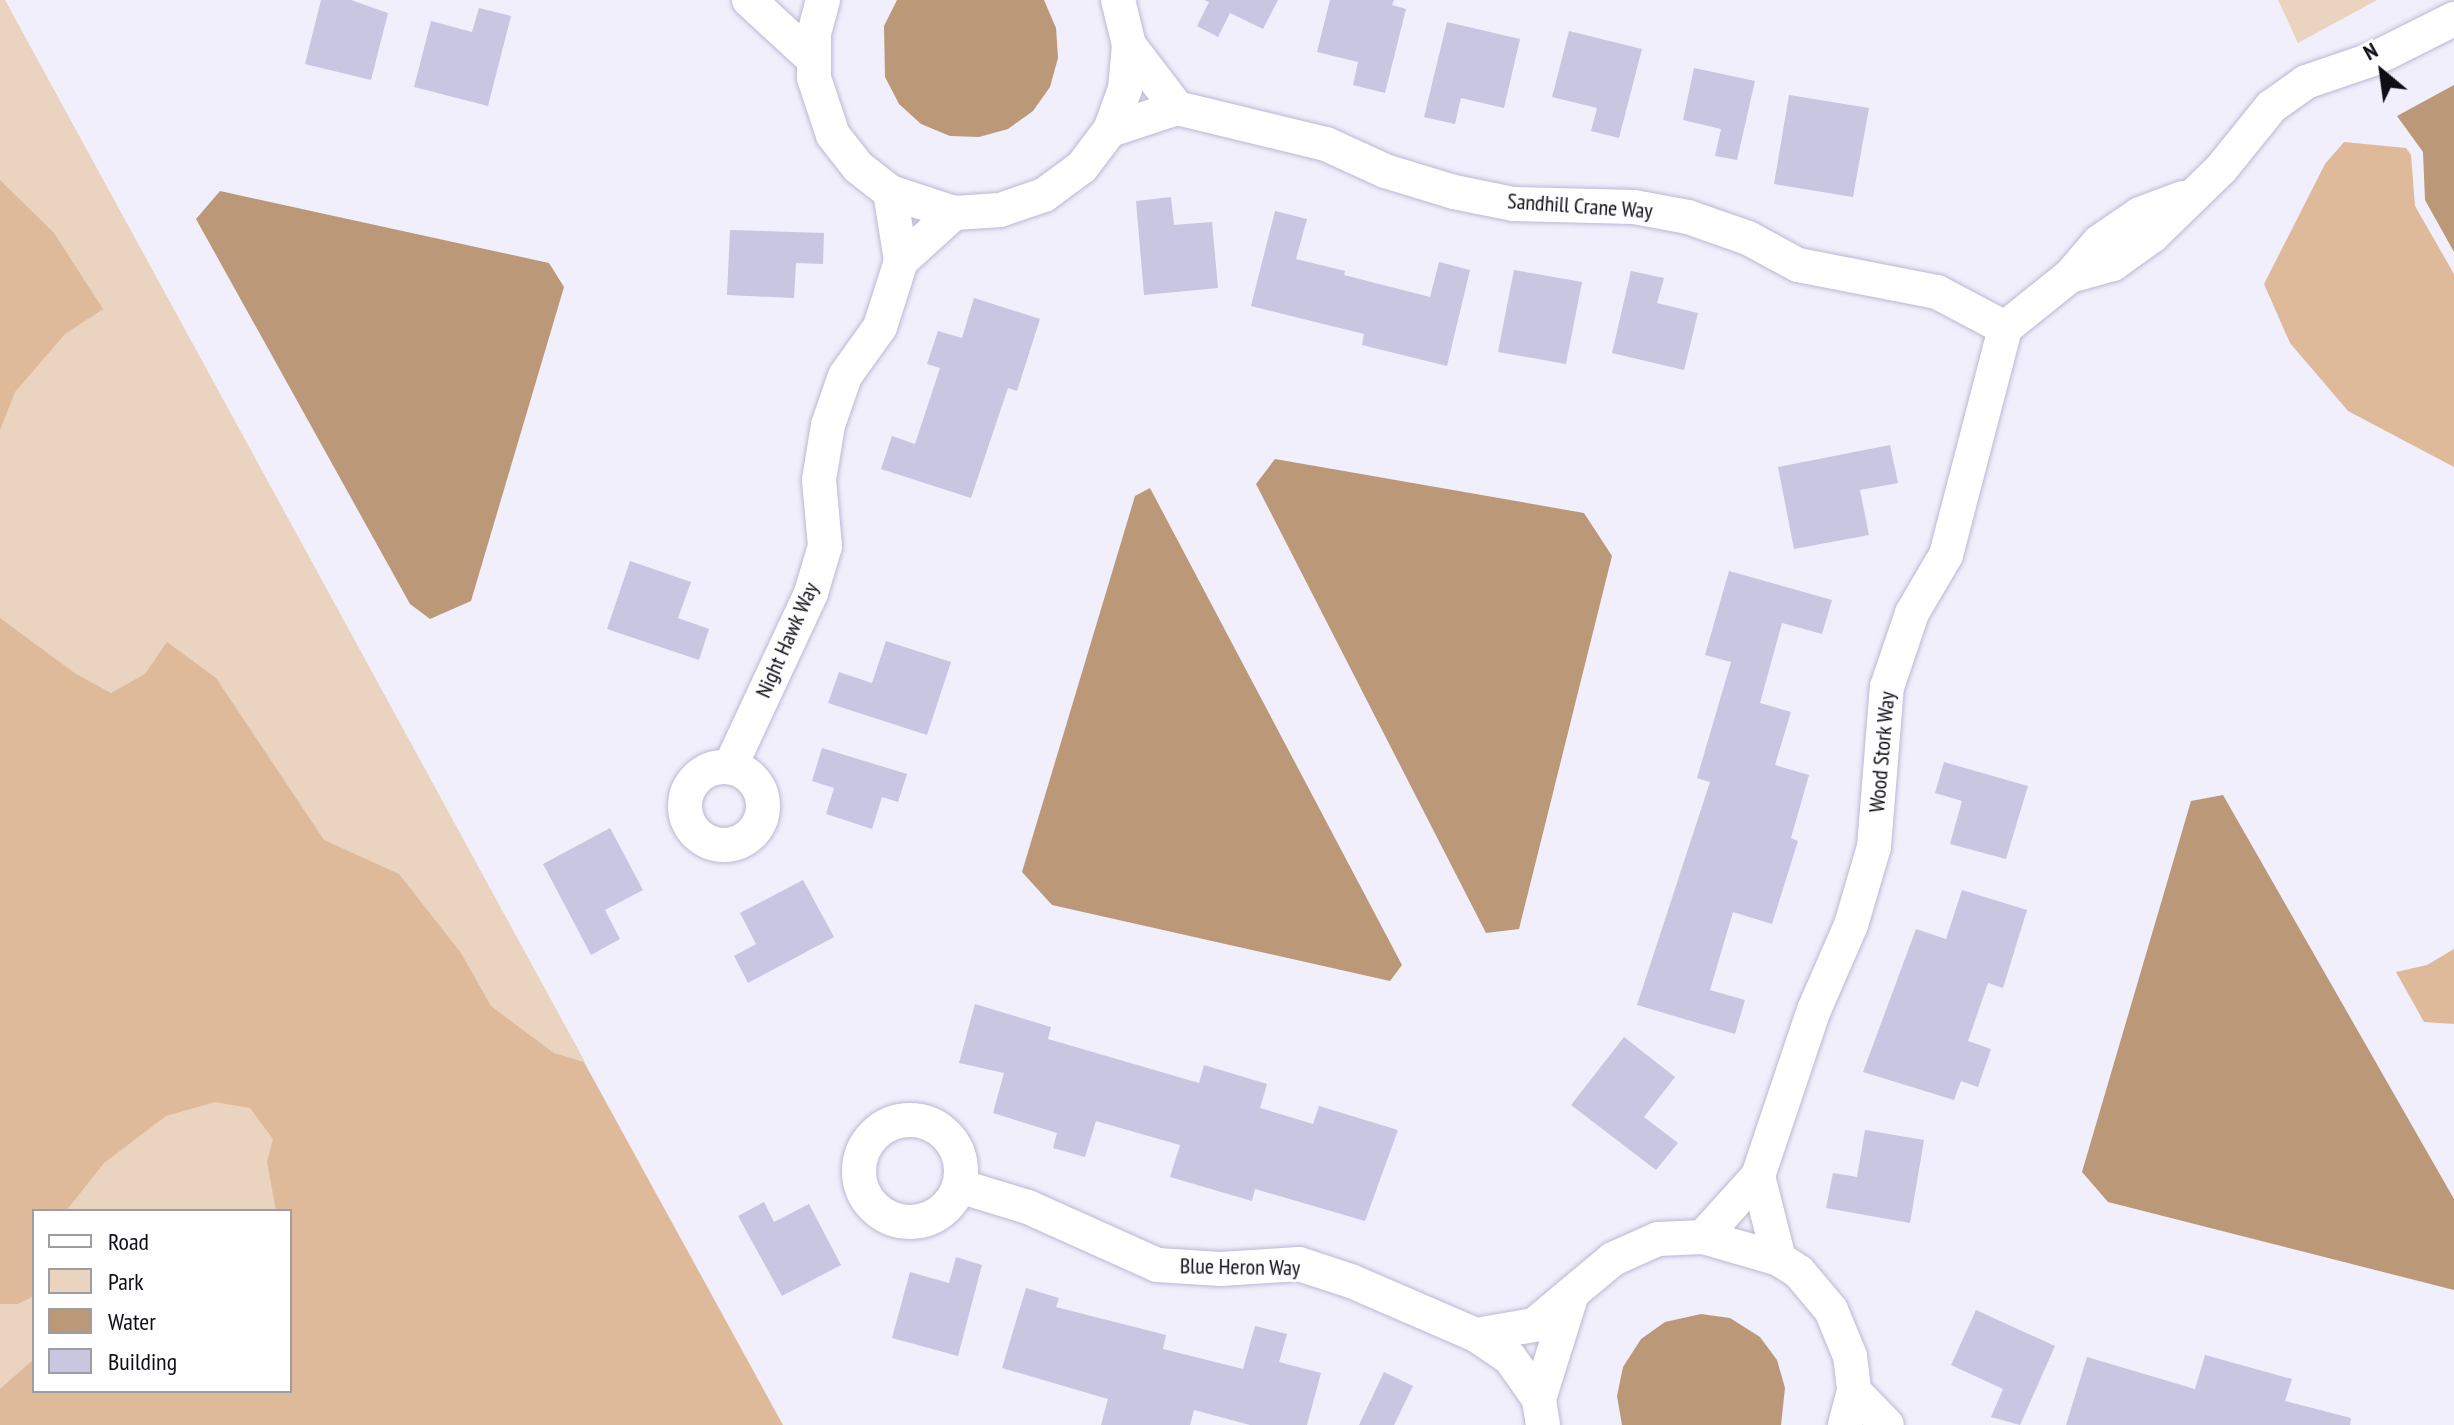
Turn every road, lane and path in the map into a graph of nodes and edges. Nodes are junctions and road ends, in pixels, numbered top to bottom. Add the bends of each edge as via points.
1 (823, 0) edge
2 (1118, 0) edge
3 (759, 1) edge
4 (2454, 19) edge
5 (1129, 45) junction
6 (812, 58) junction
7 (1177, 108) junction
8 (1110, 130) junction
9 (890, 192) junction
10 (954, 213) junction
11 (901, 261) junction
12 (2005, 328) junction
13 (730, 767) dead end
14 (1758, 1176) junction
15 (959, 1186) dead end
16 (1703, 1237) junction
17 (1779, 1259) junction
18 (1571, 1297) junction
19 (1476, 1335) junction
20 (1854, 1391) junction
21 (1541, 1412) edge
22 (1845, 1425) edge
23 (1887, 1425) edge

1 - 6 street
2 - 5 street
3 - 6 street
4 - 12 street via 2376,58 2306,82 2271,107 2221,169 2152,236 2113,264 2070,276
5 - 7 street
5 - 8 street via 1125,89
6 - 9 street via 818,98 833,135 858,167
7 - 8 street
7 - 12 street, Sandhill Crane Way via 1326,144 1385,171 1454,192 1513,204 1634,207 1688,217 1748,238 1798,265 1937,292
8 - 10 street via 1082,167 1044,195 1000,210
9 - 10 street
9 - 11 street
10 - 11 street
11 - 13 street, Night Hawk Way via 880,327 845,376 828,425 819,480 825,546 811,593
12 - 14 street, Wood Stork Way via 1946,555 1912,613 1887,687 1874,847
14 - 16 street, Wood Stork Way
14 - 17 street
15 - 19 street, Blue Heron Way via 1028,1207 1157,1265 1221,1269 1299,1264
16 - 17 street
16 - 18 street via 1658,1239 1613,1259
17 - 20 street via 1799,1272 1831,1310 1850,1356
18 - 19 street via 1534,1325
18 - 21 street
19 - 21 street, Blue Heron Way via 1510,1358
20 - 22 street
20 - 23 street

